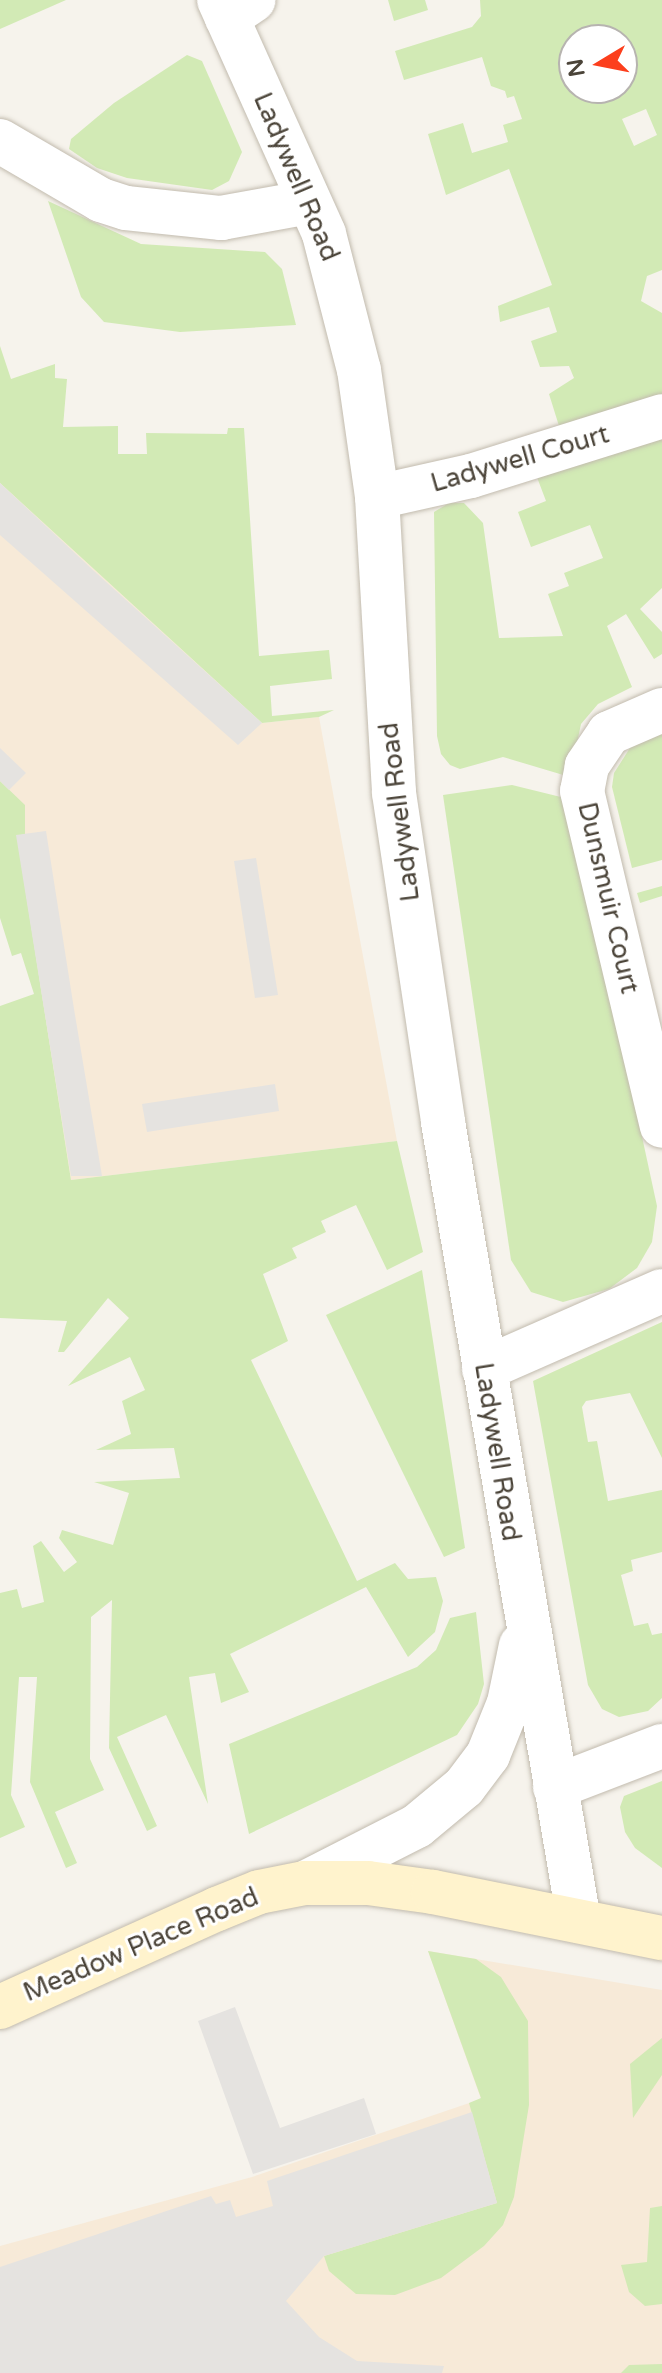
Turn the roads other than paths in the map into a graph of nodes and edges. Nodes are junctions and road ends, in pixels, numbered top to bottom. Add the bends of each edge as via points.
1 (233, 6) edge
2 (0, 141) edge
3 (309, 202) junction
4 (662, 416) edge
5 (377, 497) junction
6 (662, 710) edge
7 (662, 1126) edge
8 (662, 1291) edge
9 (484, 1369) junction
10 (526, 1623) junction
11 (662, 1746) edge
12 (555, 1787) junction
13 (305, 1883) junction
14 (579, 1921) junction
15 (662, 1938) edge
16 (0, 2007) edge

1 - 3 street, Ladywell Road
2 - 3 street via 101,200 126,208 221,218
3 - 5 street, Ladywell Road via 345,302
4 - 5 street, Ladywell Court via 471,476
5 - 9 street, Ladywell Road via 394,793
6 - 7 street, Dunsmuir Court via 609,733 587,766 582,791
8 - 9 street
9 - 10 street, Ladywell Road
10 - 12 street, Ladywell Road
10 - 13 street, Ladywell Road via 509,1703 488,1755 464,1787 417,1826
11 - 12 street
12 - 14 street, Ladywell Road
13 - 14 main road, Meadow Place Road via 420,1890
13 - 16 main road, Meadow Place Road via 259,1892
14 - 15 main road, Meadow Place Road

